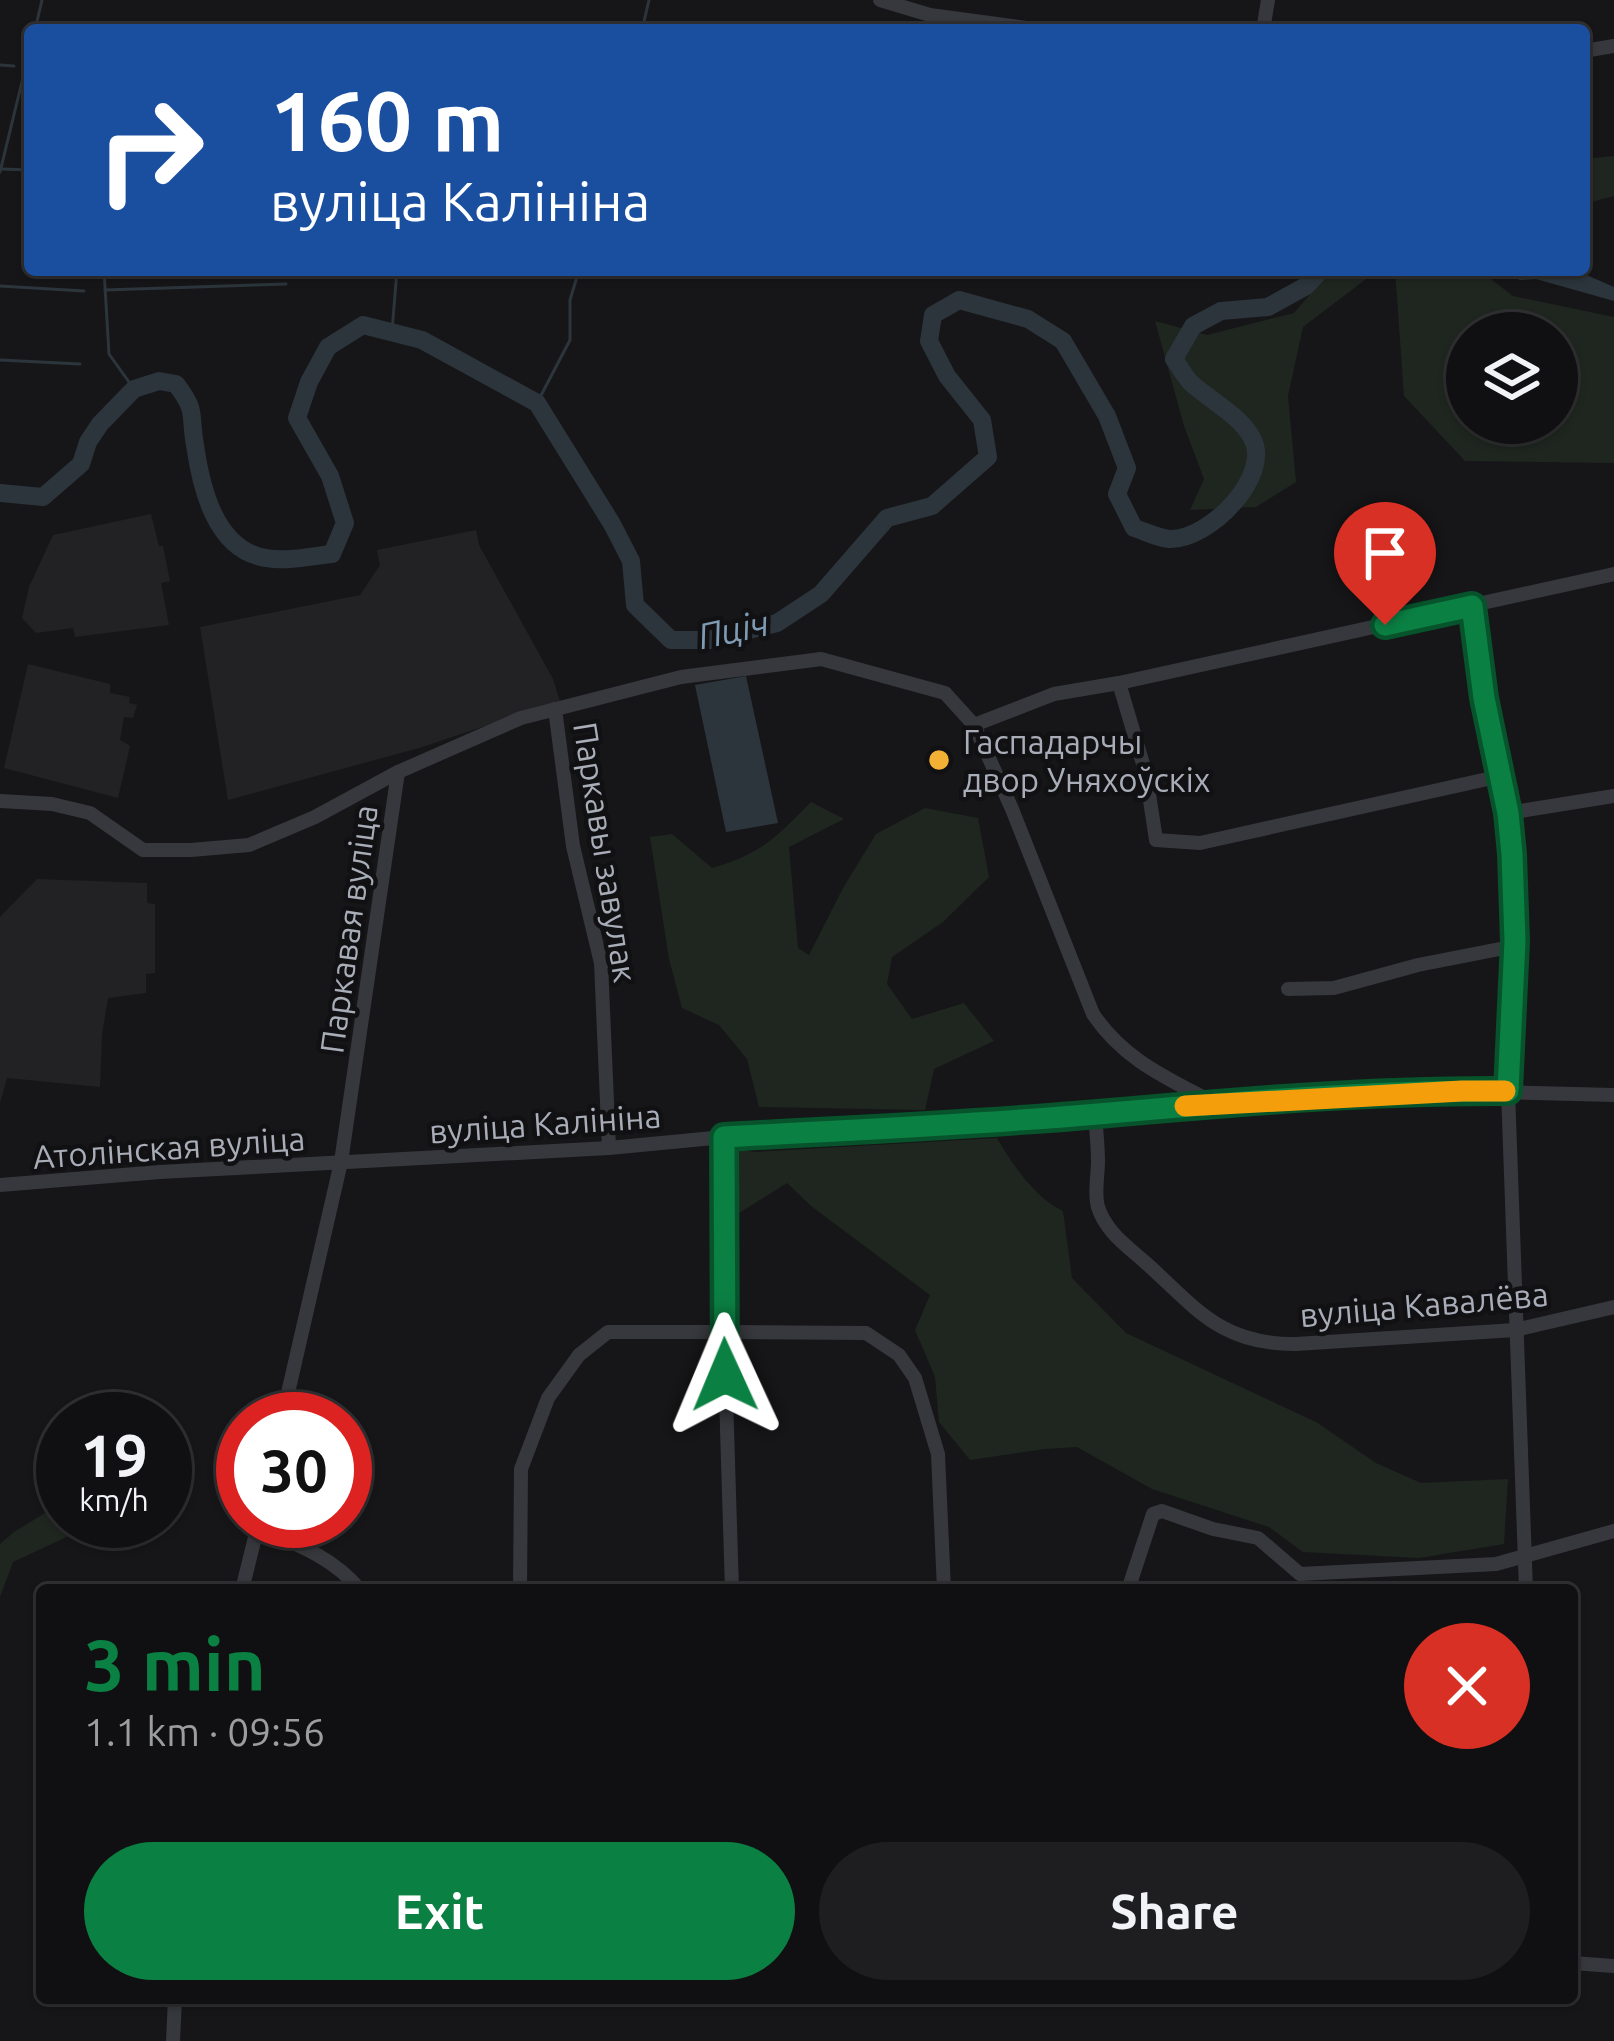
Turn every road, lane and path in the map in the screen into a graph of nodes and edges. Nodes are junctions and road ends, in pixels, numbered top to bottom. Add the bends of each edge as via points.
1 (880, 0) edge
2 (997, 24) edge
3 (1614, 574) edge
4 (1472, 606) junction
5 (1119, 683) junction
6 (555, 709) junction
7 (974, 724) junction
8 (398, 772) junction
9 (1501, 776) junction
10 (1614, 796) edge
11 (0, 801) edge
12 (1508, 813) junction
13 (1515, 946) junction
14 (1288, 988) dead end
15 (1508, 1091) junction
16 (1614, 1095) edge
17 (1214, 1103) junction
18 (1095, 1114) junction
19 (724, 1137) junction
20 (610, 1148) junction
21 (341, 1162) junction
22 (0, 1185) edge
23 (1614, 1307) edge
24 (1515, 1330) junction
25 (724, 1332) junction
26 (289, 1392) edge
27 (1614, 1531) edge
28 (252, 1548) edge
29 (307, 1548) edge
30 (1526, 1554) junction
31 (1300, 1574) junction
32 (243, 1584) edge
33 (354, 1584) edge
34 (520, 1584) edge
35 (732, 1584) edge
36 (944, 1584) edge
37 (1130, 1584) edge
38 (1295, 1584) edge
39 (1526, 1584) edge
40 (1578, 1963) edge
41 (1614, 1966) edge
42 (175, 2004) edge
43 (173, 2041) edge

1 - 2 street
3 - 4 street
4 - 5 street
4 - 9 street
5 - 7 street via 1054,694
5 - 9 street via 1156,840 1200,843
6 - 7 street, Паркавая вуліца via 681,677 821,658 945,693
6 - 8 street, Паркавая вуліца
6 - 20 street, Паркавы завулак via 573,846 601,963
7 - 17 street, Паркавая вуліца via 1093,1014 1126,1054
8 - 11 street via 249,844 190,850 143,850 90,812
8 - 21 street, Паркавая вуліца
9 - 12 street
10 - 12 street
12 - 13 street
13 - 14 street via 1334,988
13 - 15 street
15 - 16 street, вуліца Калініна
15 - 17 street, вуліца Калініна
15 - 24 street
17 - 18 street, вуліца Калініна
18 - 19 street, вуліца Калініна
18 - 24 street, вуліца Кавалёва via 1096,1201 1104,1222 1181,1298 1230,1333 1278,1344
19 - 20 street, вуліца Калініна
19 - 25 street
20 - 21 street, вуліца Калініна
21 - 22 street, Атолінская вуліца
21 - 26 street, Паркавая вуліца
23 - 24 street, вуліца Кавалёва
24 - 30 street
25 - 34 street via 608,1332 579,1355 548,1398 521,1469
25 - 35 street
25 - 36 street via 866,1334 899,1355 915,1378 938,1454
27 - 30 street
28 - 32 street
29 - 33 street
30 - 31 street via 1496,1564
30 - 39 street
31 - 37 street via 1258,1538 1162,1510 1153,1514
31 - 38 street
40 - 41 street
42 - 43 street

